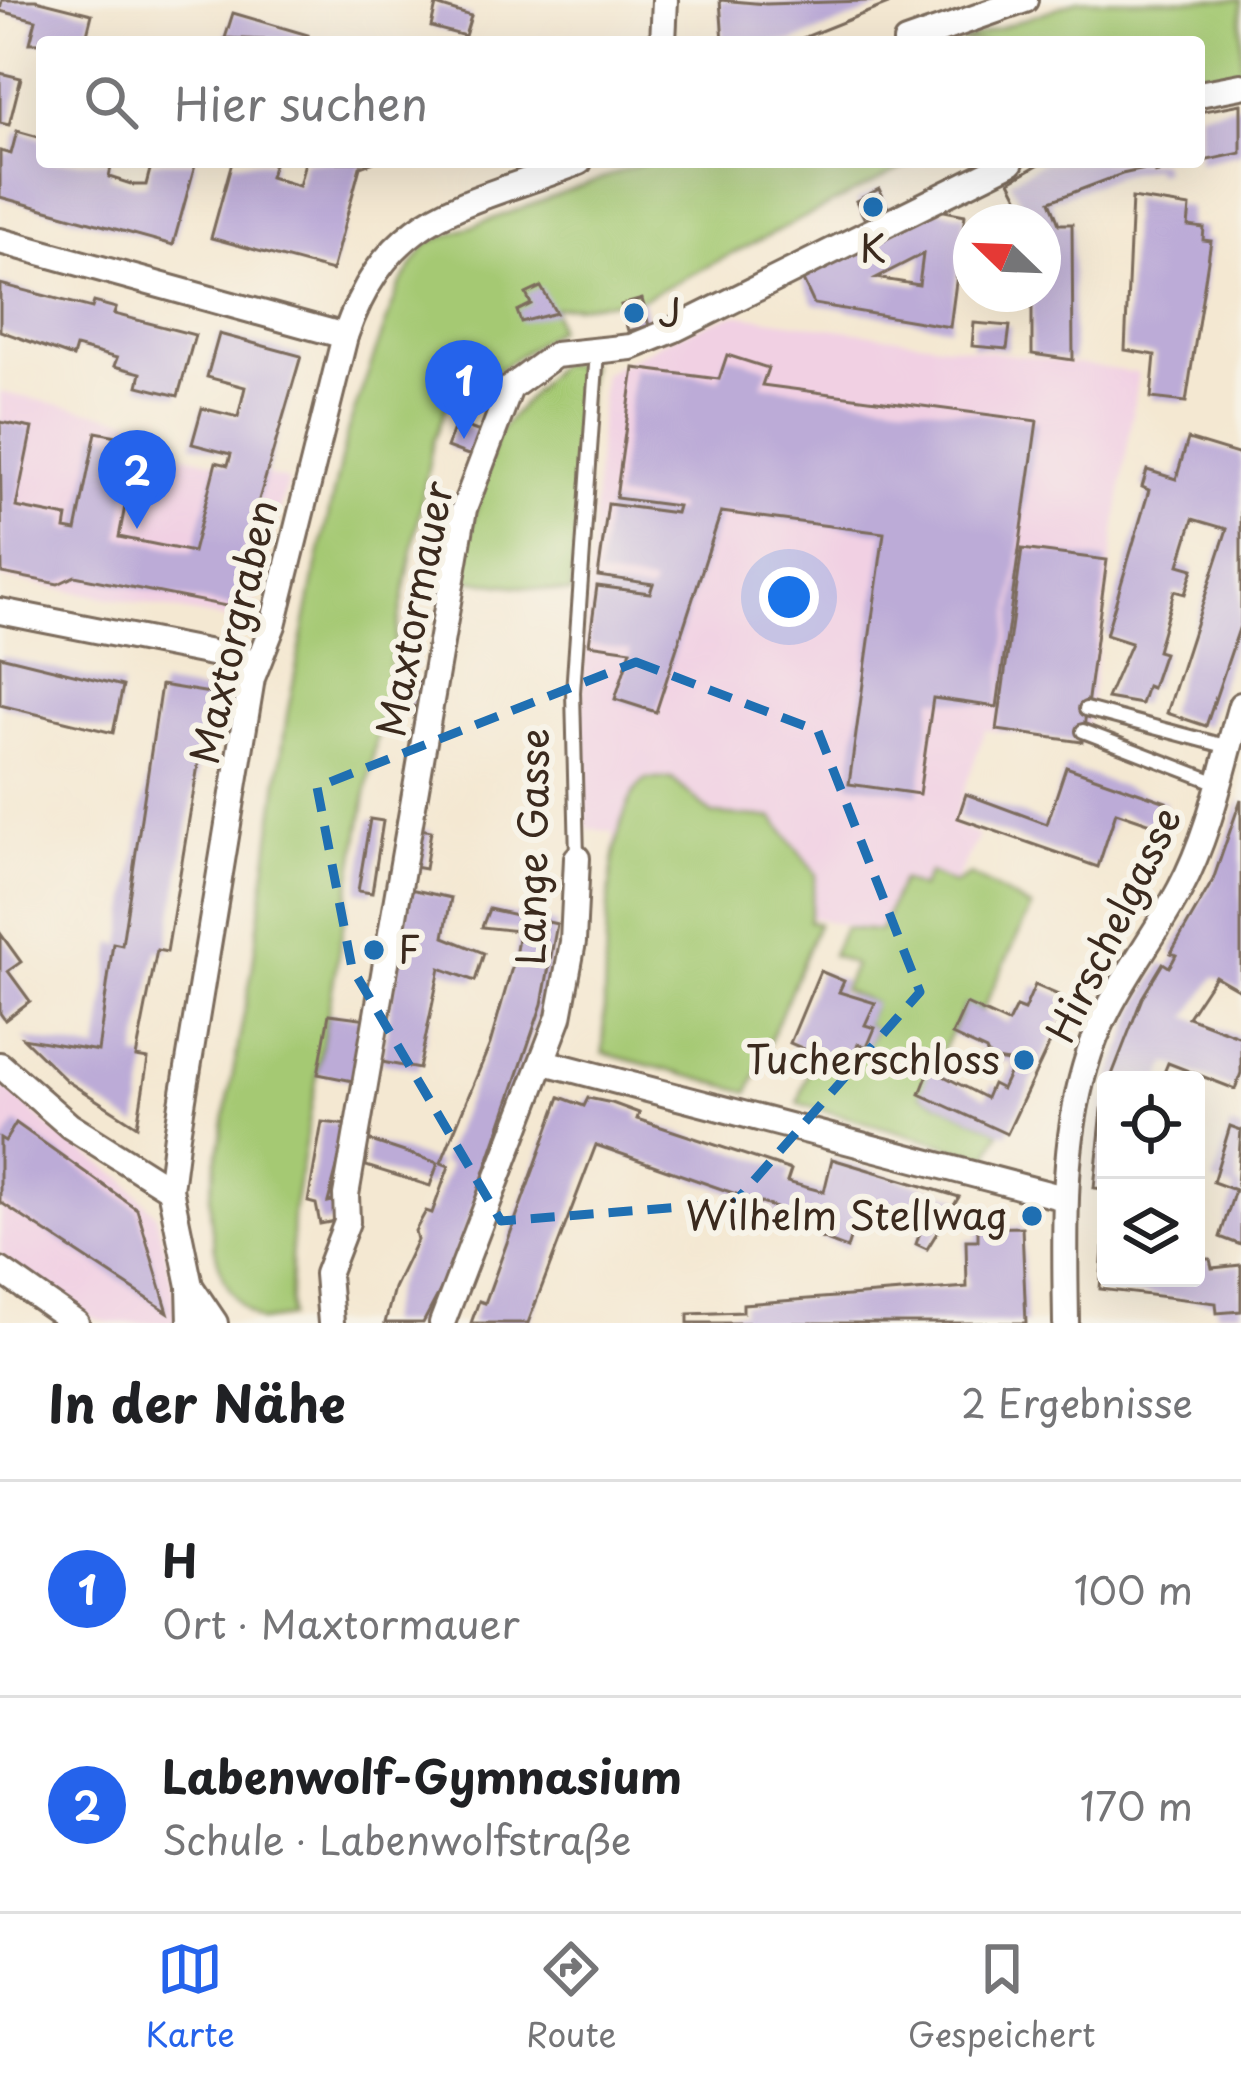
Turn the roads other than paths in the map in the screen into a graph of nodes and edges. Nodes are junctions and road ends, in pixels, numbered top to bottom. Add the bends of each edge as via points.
1 (664, 0) edge
2 (1025, 0) edge
3 (663, 36) edge
4 (923, 36) edge
5 (1241, 86) edge
6 (1205, 93) edge
7 (562, 168) edge
8 (999, 168) edge
9 (0, 241) edge
10 (345, 336) junction
11 (597, 351) junction
12 (0, 611) edge
13 (257, 662) junction
14 (1241, 705) edge
15 (1086, 710) dead end
16 (1083, 731) dead end
17 (1228, 747) junction
18 (1218, 783) junction
19 (577, 858) joint
20 (544, 1062) junction
21 (0, 1065) edge
22 (170, 1190) junction
23 (1064, 1198) junction
24 (0, 1270) edge
25 (190, 1286) junction
26 (64, 1320) edge
27 (191, 1323) edge
28 (215, 1323) edge
29 (331, 1323) edge
30 (442, 1323) edge
31 (1066, 1323) edge

1 - 3 street
2 - 4 street
5 - 6 street
7 - 10 street, Maxtorgraben via 454,206 395,244 358,299
8 - 11 street, Maxtormauer via 673,330
9 - 10 street
10 - 13 street, Maxtorgraben
11 - 19 lane, Lange Gasse via 573,692
11 - 29 street, Maxtormauer via 555,355 510,388 464,509 346,1222 327,1274
12 - 13 street
13 - 22 street, Maxtorgraben
14 - 17 street, Hirschelgasse
15 - 17 lane
16 - 18 lane
17 - 18 street, Hirschelgasse
18 - 23 street, Hirschelgasse via 1180,890 1096,1032
19 - 20 street, Lange Gasse via 568,975
20 - 23 street
20 - 30 street, Lange Gasse
21 - 22 street via 70,1126
22 - 25 street, Maxtorgraben
23 - 31 street, Hirschelgasse
24 - 26 street
25 - 27 street, Maxtorgraben
25 - 28 street

